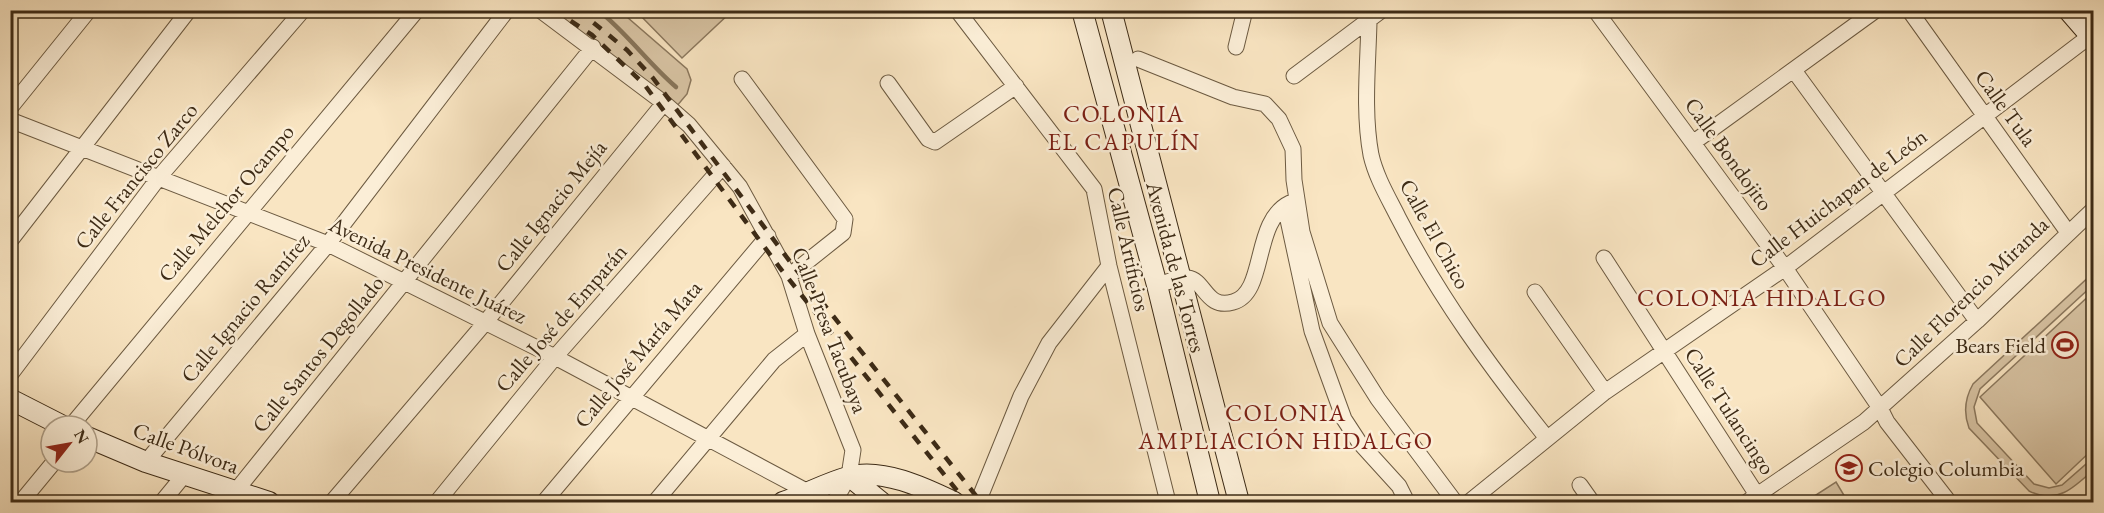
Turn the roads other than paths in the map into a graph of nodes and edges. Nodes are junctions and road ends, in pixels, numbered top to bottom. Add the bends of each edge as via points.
1 (90, 10) edge
2 (189, 10) edge
3 (303, 10) edge
4 (417, 10) edge
5 (507, 10) edge
6 (540, 10) edge
7 (957, 10) edge
8 (1082, 10) edge
9 (1111, 10) edge
10 (1245, 10) edge
11 (1382, 10) edge
12 (1595, 10) edge
13 (1876, 10) edge
14 (1909, 10) edge
15 (2068, 10) edge
16 (1369, 22) junction
17 (2092, 38) edge
18 (593, 47) junction
19 (1236, 47) dead end
20 (1138, 59) dead end
21 (1795, 72) junction
22 (1294, 76) dead end
23 (741, 79) dead end
24 (888, 83) dead end
25 (1016, 86) junction
26 (664, 103) junction
27 (10, 108) edge
28 (1983, 116) junction
29 (10, 120) edge
30 (1694, 142) junction
31 (85, 147) junction
32 (723, 166) junction
33 (160, 176) junction
34 (1882, 194) junction
35 (1290, 204) junction
36 (2094, 209) edge
37 (248, 211) junction
38 (2067, 231) junction
39 (768, 237) junction
40 (10, 241) edge
41 (328, 244) junction
42 (1604, 258) dead end
43 (1108, 266) junction
44 (1785, 268) junction
45 (789, 276) junction
46 (1180, 279) junction
47 (404, 283) junction
48 (1156, 285) junction
49 (1534, 292) dead end
50 (1977, 321) junction
51 (484, 324) junction
52 (807, 334) junction
53 (1664, 351) junction
54 (555, 357) junction
55 (10, 375) edge
56 (1605, 392) junction
57 (630, 397) junction
58 (10, 399) edge
59 (1880, 408) junction
60 (39, 414) edge
61 (81, 414) edge
62 (706, 438) junction
63 (1546, 438) junction
64 (99, 442) edge
65 (146, 462) junction
66 (44, 474) edge
67 (185, 474) junction
68 (849, 476) junction
69 (1580, 485) dead end
70 (235, 492) junction
71 (810, 493) junction
72 (1752, 499) edge
73 (21, 502) edge
74 (162, 502) edge
75 (269, 502) edge
76 (332, 502) edge
77 (437, 502) edge
78 (544, 502) edge
79 (655, 502) edge
80 (783, 502) edge
81 (834, 502) edge
82 (881, 502) edge
83 (954, 502) edge
84 (978, 502) edge
85 (1168, 502) edge
86 (1210, 502) edge
87 (1239, 502) edge
88 (1407, 502) edge
89 (1455, 502) edge
90 (1469, 502) edge
91 (1592, 502) edge
92 (1949, 502) edge

1 - 27 street
2 - 31 street
3 - 33 street, Calle Francisco Zarco
4 - 37 street, Calle Melchor Ocampo
5 - 41 street, Calle Ignacio Ramírez
6 - 18 street, Calle Presa Tacubaya
7 - 25 street, Calle Artificios
8 - 48 street, Avenida de las Torres
9 - 46 street, Avenida de las Torres
10 - 19 street
11 - 16 street
12 - 30 street, Calle Bondojito
13 - 21 street
14 - 28 street, Calle Tula
15 - 17 street
16 - 22 street
16 - 63 street, Calle El Chico via 1369,137 1377,175 1414,249 1458,320
17 - 28 street, Calle Huichapan de León
18 - 26 street, Calle Presa Tacubaya
18 - 47 street, Calle Santos Degollado
20 - 35 street via 1233,97 1265,104 1279,119 1293,149
21 - 30 street
21 - 34 street
23 - 45 street via 845,219 843,233
24 - 25 street via 928,139 935,141
25 - 43 street, Calle Artificios via 1094,189
26 - 32 street, Calle Presa Tacubaya via 689,125
26 - 51 street, Calle Ignacio Mejía
28 - 34 street, Calle Huichapan de León
28 - 38 street, Calle Tula
29 - 31 street, Avenida Presidente Juárez
30 - 44 street, Calle Bondojito
31 - 33 street, Avenida Presidente Juárez
31 - 40 street
32 - 39 street, Calle Presa Tacubaya via 740,187
32 - 54 street, Calle José de Emparán
33 - 37 street, Avenida Presidente Juárez
33 - 55 street, Calle Francisco Zarco
34 - 44 street, Calle Huichapan de León
34 - 50 street
35 - 46 street via 1269,224 1251,285 1242,298 1229,303 1216,301 1204,294 1194,280
35 - 88 street via 1312,331 1344,419 1399,486
35 - 89 street via 1335,333 1378,399
36 - 38 street, Calle Florencio Miranda
37 - 41 street, Avenida Presidente Juárez
37 - 61 street, Calle Melchor Ocampo
38 - 50 street, Calle Florencio Miranda
39 - 45 street, Calle Presa Tacubaya
39 - 57 street, Calle José María Mata
41 - 47 street, Avenida Presidente Juárez
41 - 65 street, Calle Ignacio Ramírez
42 - 53 street, Calle Tulancingo
43 - 84 street via 1049,343 1021,396
43 - 85 street, Calle Artificios
44 - 53 street, Calle Huichapan de León
44 - 59 street, Calle Bondojito
45 - 52 street, Calle Presa Tacubaya
46 - 48 street
46 - 87 street, Avenida de las Torres
47 - 51 street, Avenida Presidente Juárez
47 - 70 street, Calle Santos Degollado
48 - 86 street, Avenida de las Torres
49 - 56 street
50 - 59 street, Calle Florencio Miranda
51 - 54 street, Avenida Presidente Juárez
51 - 76 street, Calle Ignacio Mejía
52 - 62 street via 774,360
52 - 68 street, Calle Presa Tacubaya via 853,450
53 - 56 street, Calle Huichapan de León
53 - 72 street, Calle Tulancingo
54 - 57 street, Avenida Presidente Juárez
54 - 77 street, Calle José de Emparán
56 - 63 street, Calle Huichapan de León
57 - 62 street, Avenida Presidente Juárez
57 - 78 street, Calle José María Mata
58 - 60 street
59 - 72 street, Calle Florencio Miranda
59 - 92 street, Calle Bondojito
62 - 71 street, Avenida Presidente Juárez
62 - 79 street
63 - 90 street, Calle Huichapan de León
64 - 65 street, Calle Pólvora
65 - 67 street, Calle Pólvora
66 - 73 street
67 - 70 street, Calle Pólvora
67 - 74 street
68 - 71 street
68 - 81 street
68 - 82 street
68 - 83 street via 897,480
69 - 91 street
70 - 75 street, Calle Pólvora
71 - 80 street

